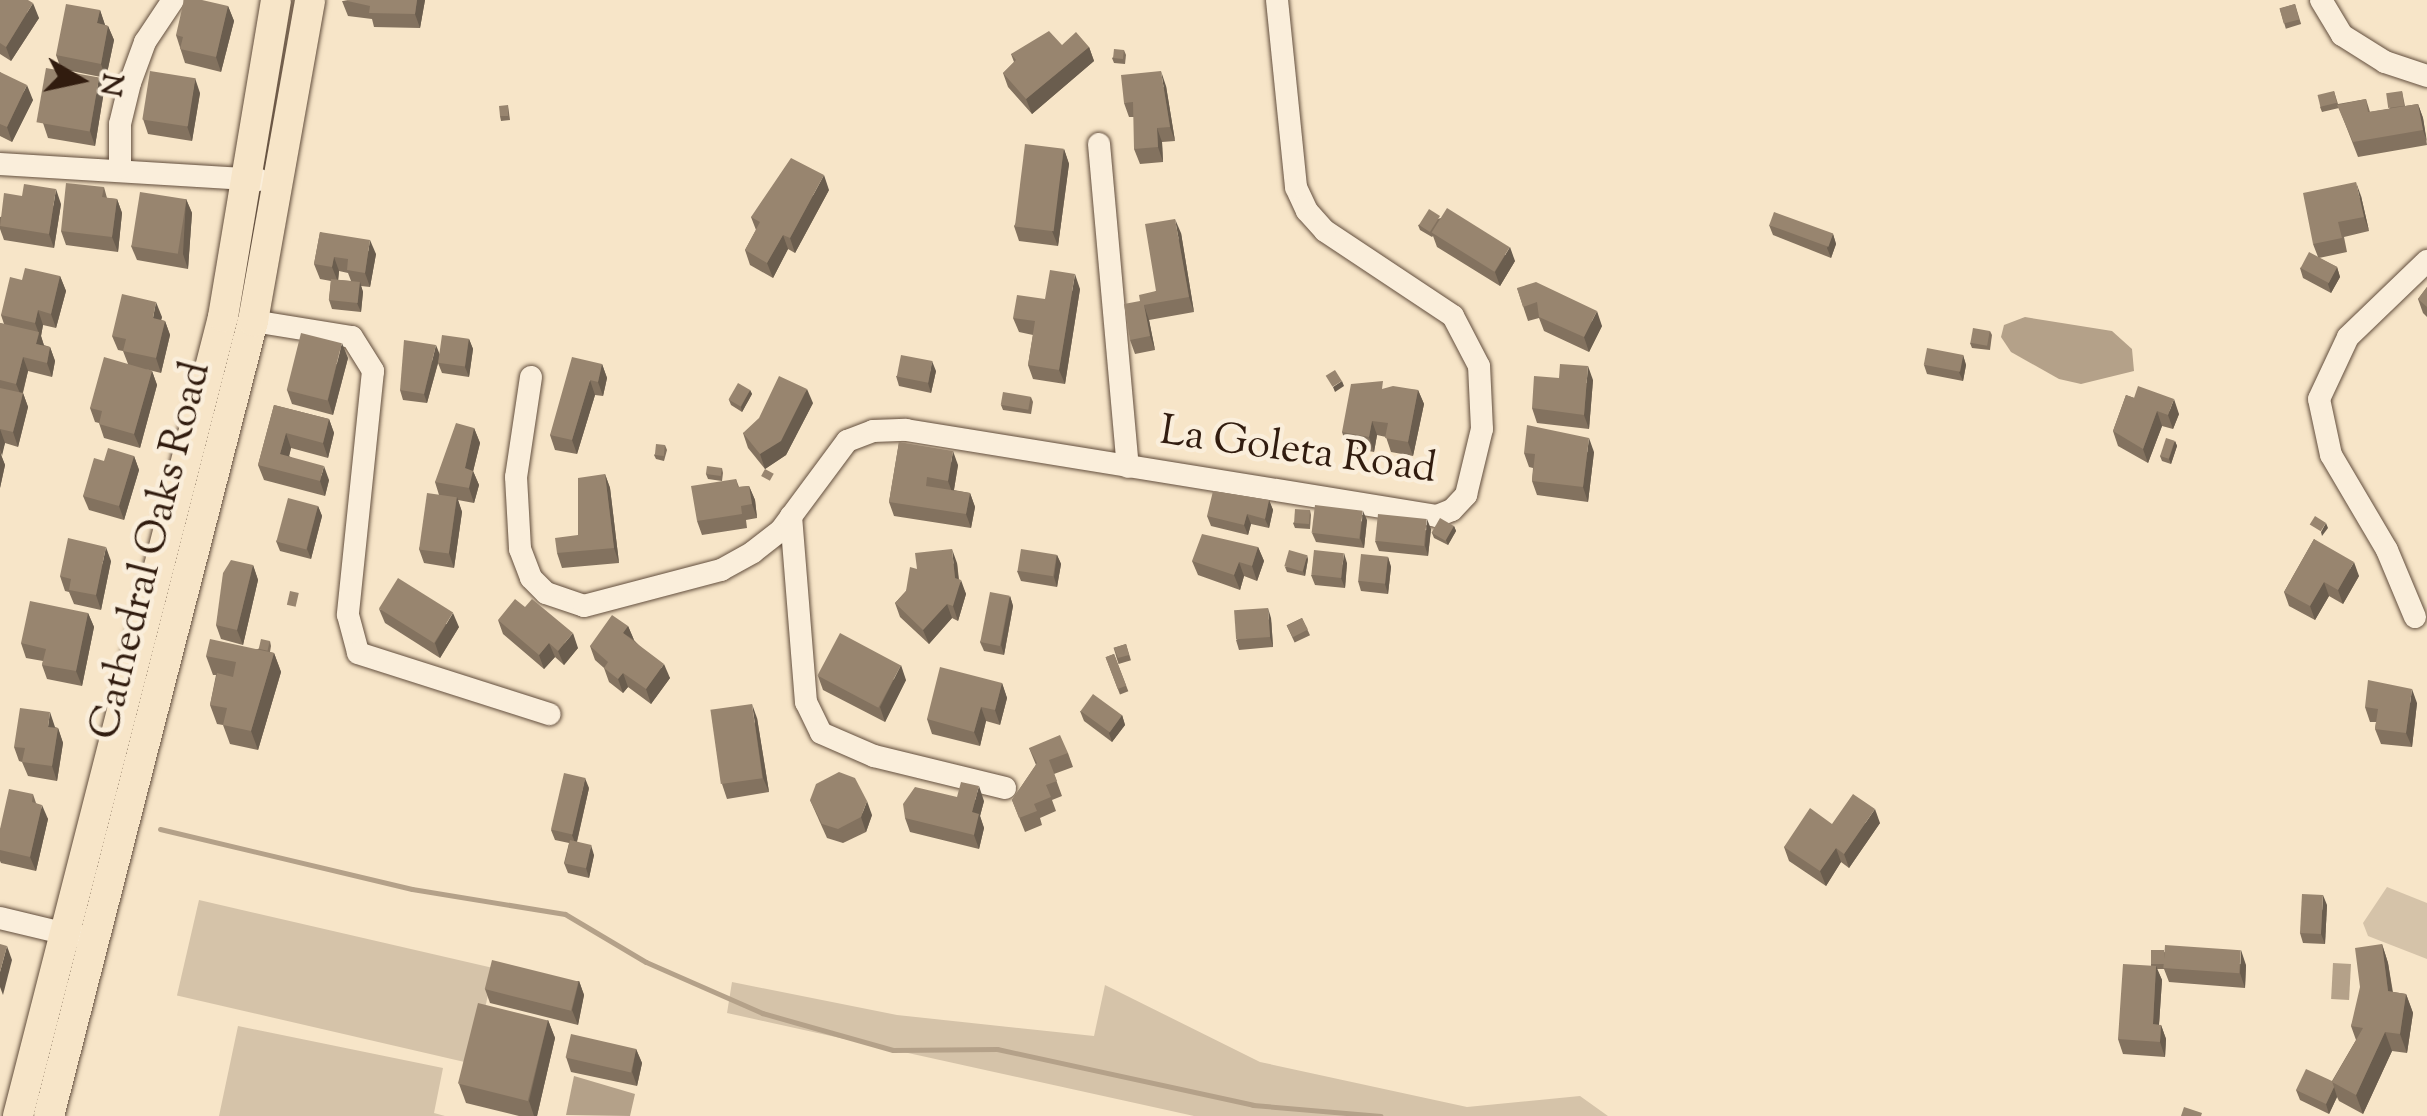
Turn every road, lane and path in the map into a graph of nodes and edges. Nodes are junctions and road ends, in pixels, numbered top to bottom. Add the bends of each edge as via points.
1 (173, 0) edge
2 (276, 0) edge
3 (310, 0) edge
4 (1277, 0) edge
5 (2321, 0) edge
6 (2427, 76) edge
7 (1098, 144) dead end
8 (0, 164) edge
9 (120, 168) junction
10 (247, 178) junction
11 (279, 184) junction
12 (2427, 261) edge
13 (253, 320) junction
14 (531, 378) dead end
15 (1128, 467) junction
16 (790, 516) junction
17 (2415, 616) dead end
18 (548, 714) dead end
19 (1005, 788) dead end
20 (0, 918) edge
21 (64, 933) junction
22 (97, 942) junction
23 (18, 1116) edge
24 (49, 1116) edge

1 - 9 street via 144,42 130,83 118,136
2 - 10 main road, Cathedral Oaks Road
3 - 11 main road, Cathedral Oaks Road
4 - 15 street, La Goleta Road via 1296,187 1307,212 1453,316 1479,366 1482,429 1466,495 1437,516
5 - 6 street via 2342,35 2385,62
7 - 15 street, La Goleta Road
8 - 9 street via 54,172
9 - 10 street
10 - 11 street
10 - 21 main road, Cathedral Oaks Road via 198,420
11 - 13 main road, Cathedral Oaks Road
12 - 17 street via 2348,338 2318,399 2330,455 2386,550
13 - 18 street via 352,337 373,371 348,615 358,653
13 - 22 main road, Cathedral Oaks Road
14 - 16 street, La Goleta Road via 516,478 517,520 531,578 546,593 584,606 722,570 754,552
15 - 16 street, La Goleta Road via 906,430 872,431 847,440
16 - 19 street via 806,702 820,733 874,756
20 - 21 street
21 - 22 street
21 - 23 main road, Cathedral Oaks Road
22 - 24 main road, Cathedral Oaks Road

